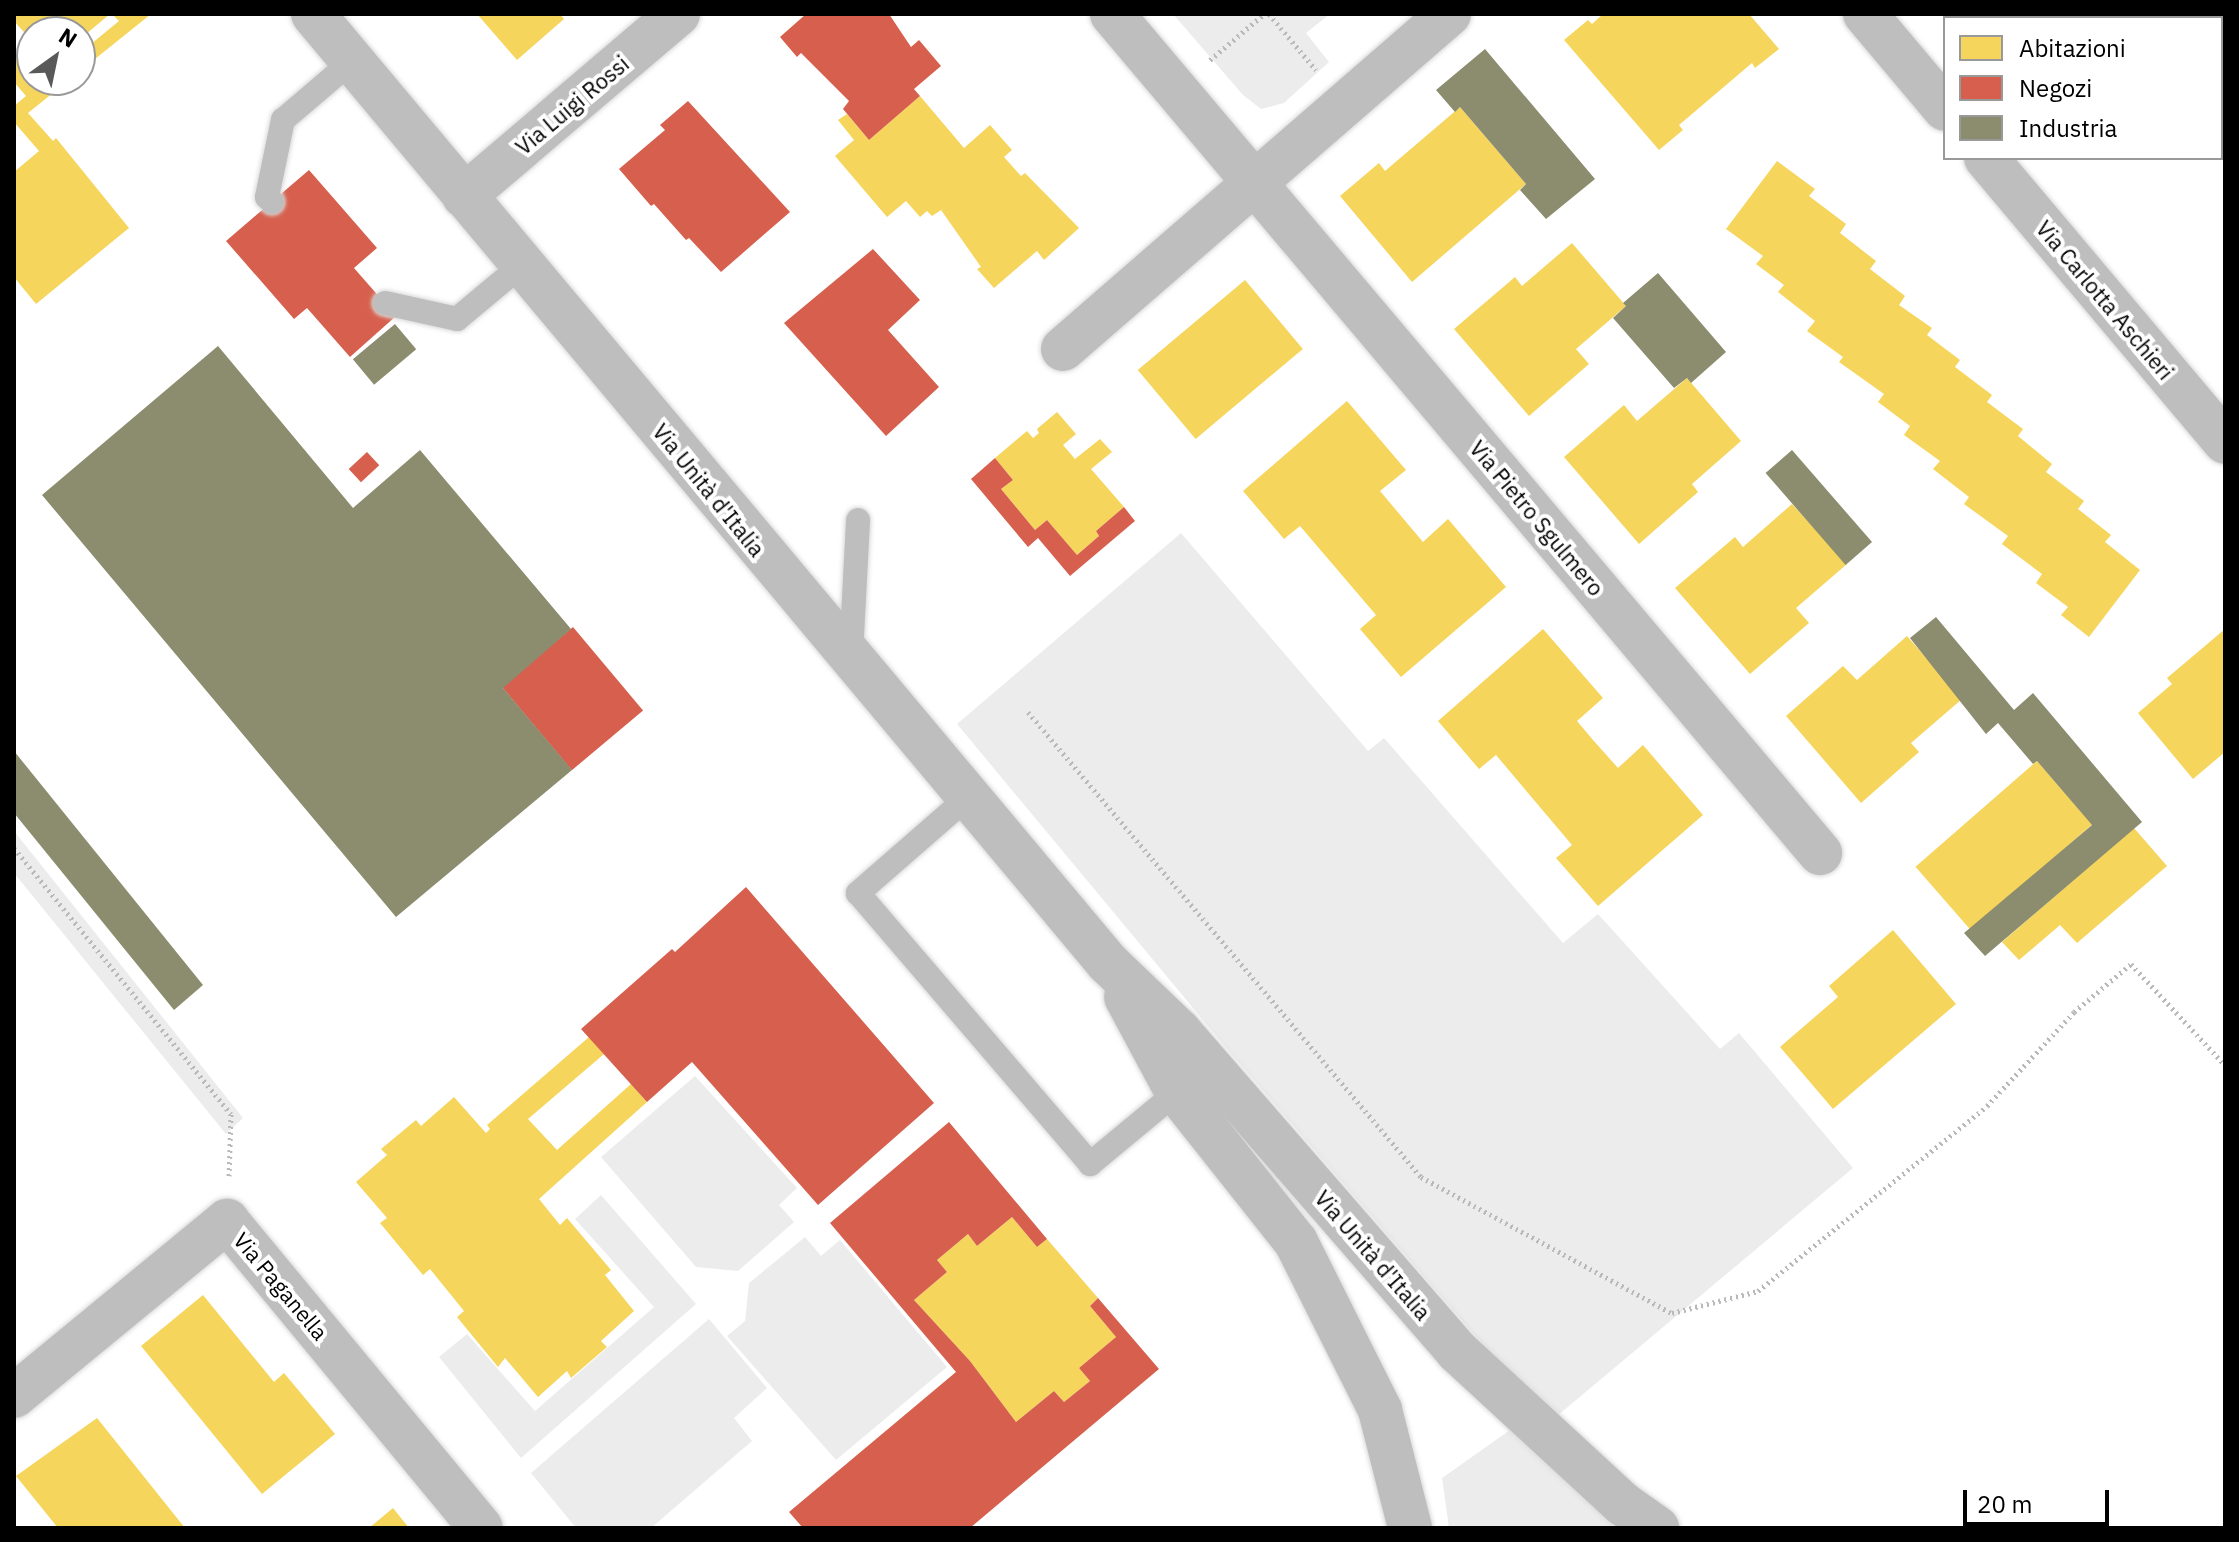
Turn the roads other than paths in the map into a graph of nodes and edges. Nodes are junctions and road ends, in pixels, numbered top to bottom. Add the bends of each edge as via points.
1 (313, 14) edge
2 (678, 14) edge
3 (1112, 14) edge
4 (1449, 14) edge
5 (1865, 14) edge
6 (352, 61) junction
7 (1943, 107) edge
8 (1988, 160) edge
9 (1255, 183) junction
10 (464, 196) junction
11 (272, 202) dead end
12 (523, 264) junction
13 (385, 303) dead end
14 (1063, 349) dead end
15 (2225, 442) edge
16 (858, 520) dead end
17 (851, 655) junction
18 (967, 798) junction
19 (1820, 853) dead end
20 (1108, 963) junction
21 (1177, 1092) junction
22 (14, 1396) edge
23 (481, 1528) edge
24 (1410, 1528) edge
25 (1657, 1528) edge

1 - 6 street, Via Unità d'Italia
2 - 10 street, Via Luigi Rossi
3 - 9 street, Via Pietro Sgulmero
4 - 9 street
5 - 7 street
6 - 10 street, Via Unità d'Italia
6 - 11 lane via 283,120 267,197
8 - 15 street, Via Carlotta Aschieri
9 - 14 street
9 - 19 street, Via Pietro Sgulmero
10 - 12 street, Via Unità d'Italia
12 - 13 lane via 457,319
12 - 17 street, Via Unità d'Italia
16 - 17 lane
17 - 18 street, Via Unità d'Italia
18 - 20 street, Via Unità d'Italia
18 - 21 lane via 858,893 1090,1164
20 - 21 street, Via Unità d'Italia
20 - 25 street, Via Unità d'Italia via 1179,1031 1457,1351 1623,1504
21 - 24 street, Via Unità d'Italia via 1296,1242 1380,1410
22 - 23 street, Via Paganella via 227,1221

